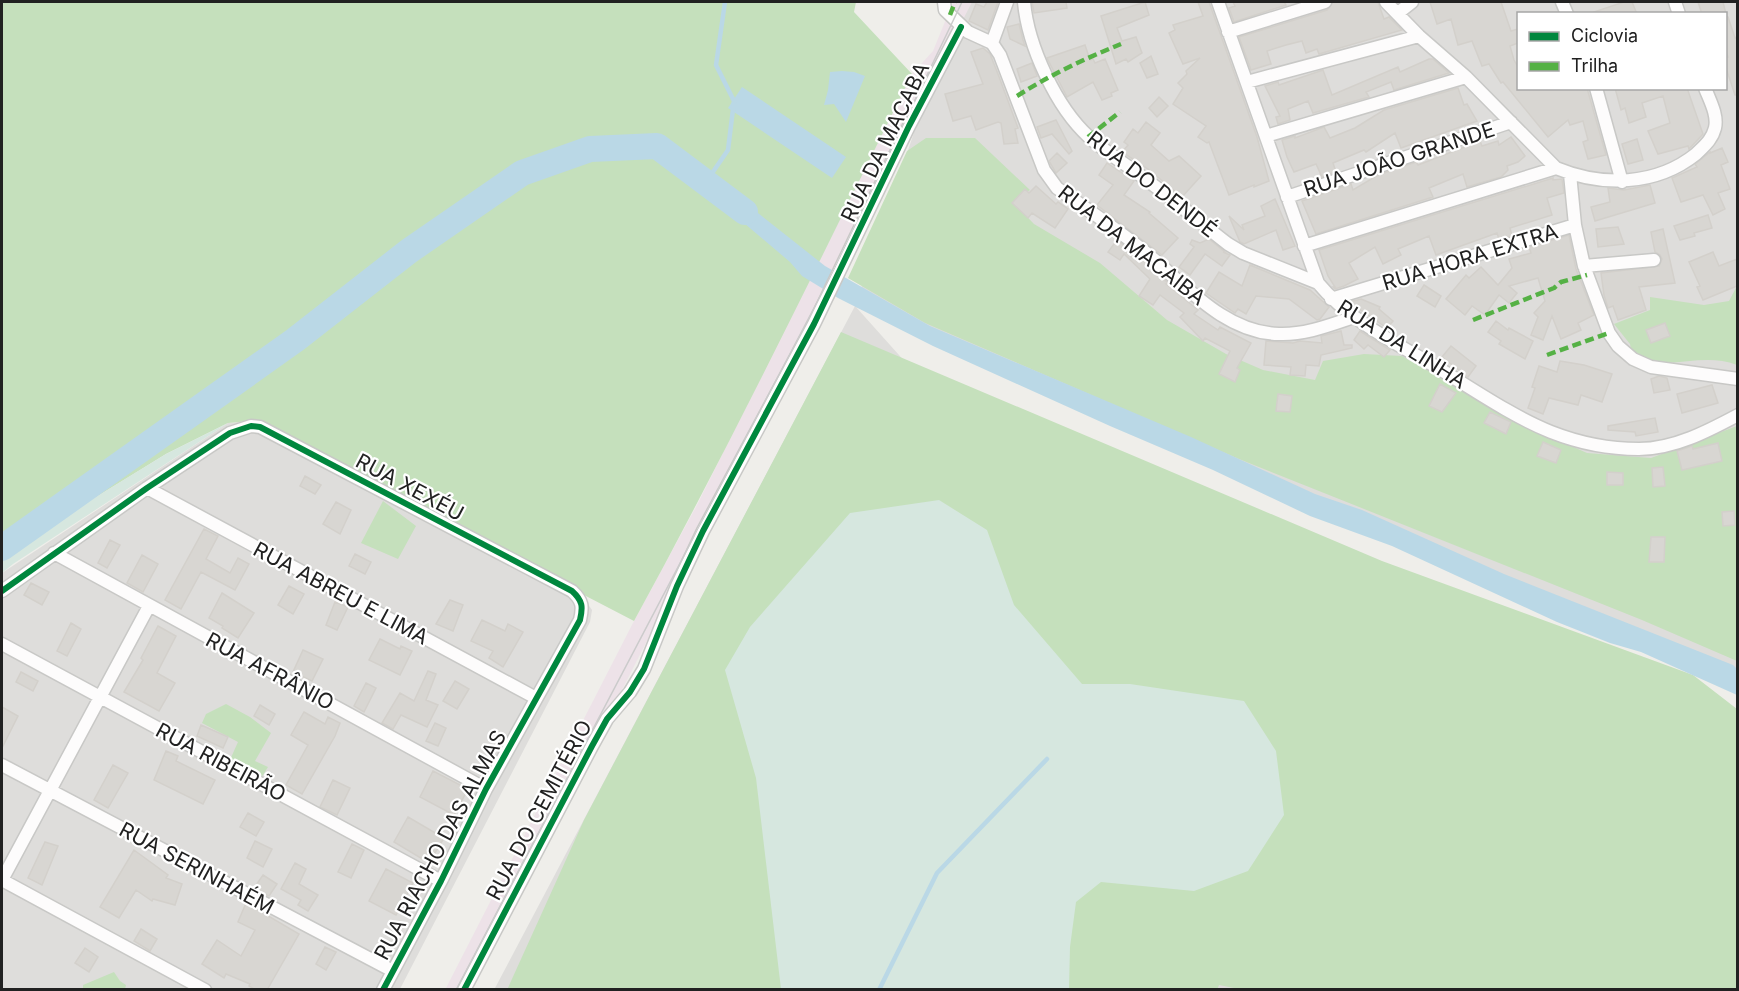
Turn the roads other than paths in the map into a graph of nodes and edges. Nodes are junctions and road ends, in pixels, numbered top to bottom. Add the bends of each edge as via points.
1 (944, 2) edge
2 (1007, 2) edge
3 (1024, 2) edge
4 (1218, 2) edge
5 (1326, 2) edge
6 (1386, 2) edge
7 (1412, 2) edge
8 (1398, 13) junction
9 (961, 27) junction
10 (1228, 32) junction
11 (1419, 36) junction
12 (993, 44) junction
13 (1466, 77) junction
14 (1247, 82) junction
15 (1597, 90) edge
16 (1706, 90) edge
17 (1511, 122) junction
18 (1266, 136) junction
19 (1556, 168) junction
20 (1570, 174) junction
21 (1622, 182) junction
22 (1287, 197) junction
23 (1575, 225) junction
24 (1304, 246) junction
25 (1654, 260) dead end
26 (1584, 266) junction
27 (1318, 283) junction
28 (828, 298) joint
29 (1331, 299) junction
30 (1354, 316) junction
31 (1737, 379) edge
32 (1737, 415) edge
33 (147, 488) junction
34 (54, 553) junction
35 (2, 591) edge
36 (572, 591) joint
37 (149, 606) junction
38 (2, 644) edge
39 (100, 697) junction
40 (536, 698) junction
41 (2, 765) edge
42 (486, 789) junction
43 (49, 791) junction
44 (2, 880) edge
45 (441, 881) junction
46 (393, 971) junction
47 (205, 990) edge
48 (383, 990) edge
49 (464, 990) edge

1 - 9 street via 945,10
2 - 12 street
3 - 27 street, RUA DO DENDÉ via 1047,77 1066,110 1088,136 1228,244
4 - 10 street, RUA DA LINHA
5 - 10 street
6 - 8 street
7 - 8 street
8 - 11 street
9 - 12 street
9 - 28 street, RUA DA MACABA via 909,126
10 - 14 street, RUA DA LINHA
11 - 13 street
11 - 14 street
12 - 30 street, RUA DA MACAIBA via 1050,180 1224,318 1260,332 1278,334 1318,329
13 - 17 street
13 - 18 street
14 - 18 street, RUA DA LINHA
15 - 21 street
16 - 21 street via 1714,114 1712,138 1672,170
17 - 19 street
17 - 22 street, RUA JOÃO GRANDE
18 - 22 street, RUA DA LINHA
19 - 20 street
19 - 24 street
20 - 21 street
20 - 23 street
22 - 24 street, RUA DA LINHA
23 - 26 street
23 - 29 street, RUA HORA EXTRA
24 - 27 street, RUA DA LINHA
25 - 26 street
26 - 31 street via 1609,333 1633,359 1652,367
27 - 29 street, RUA DA LINHA
28 - 49 street, RUA DO CEMITÉRIO via 704,531 644,669 607,719
29 - 30 street, RUA DA LINHA
30 - 32 street, RUA DA LINHA via 1485,397 1549,431 1577,441 1610,448 1662,447
33 - 34 street
33 - 36 street, RUA XEXÉU via 230,433 260,427
33 - 40 street, RUA ABREU E LIMA
34 - 35 street
34 - 37 street, RUA AFRÂNIO
36 - 40 street, RUA RIACHO DAS ALMAS via 583,605 580,620
37 - 39 street
37 - 42 street, RUA AFRÂNIO
38 - 39 street, RUA RIBEIRÃO
39 - 43 street
39 - 45 street, RUA RIBEIRÃO
40 - 42 street, RUA RIACHO DAS ALMAS
41 - 43 street, RUA SERINHAÉM
42 - 45 street, RUA RIACHO DAS ALMAS
43 - 44 street
43 - 46 street, RUA SERINHAÉM
44 - 47 street
45 - 46 street, RUA RIACHO DAS ALMAS
46 - 48 street, RUA RIACHO DAS ALMAS

